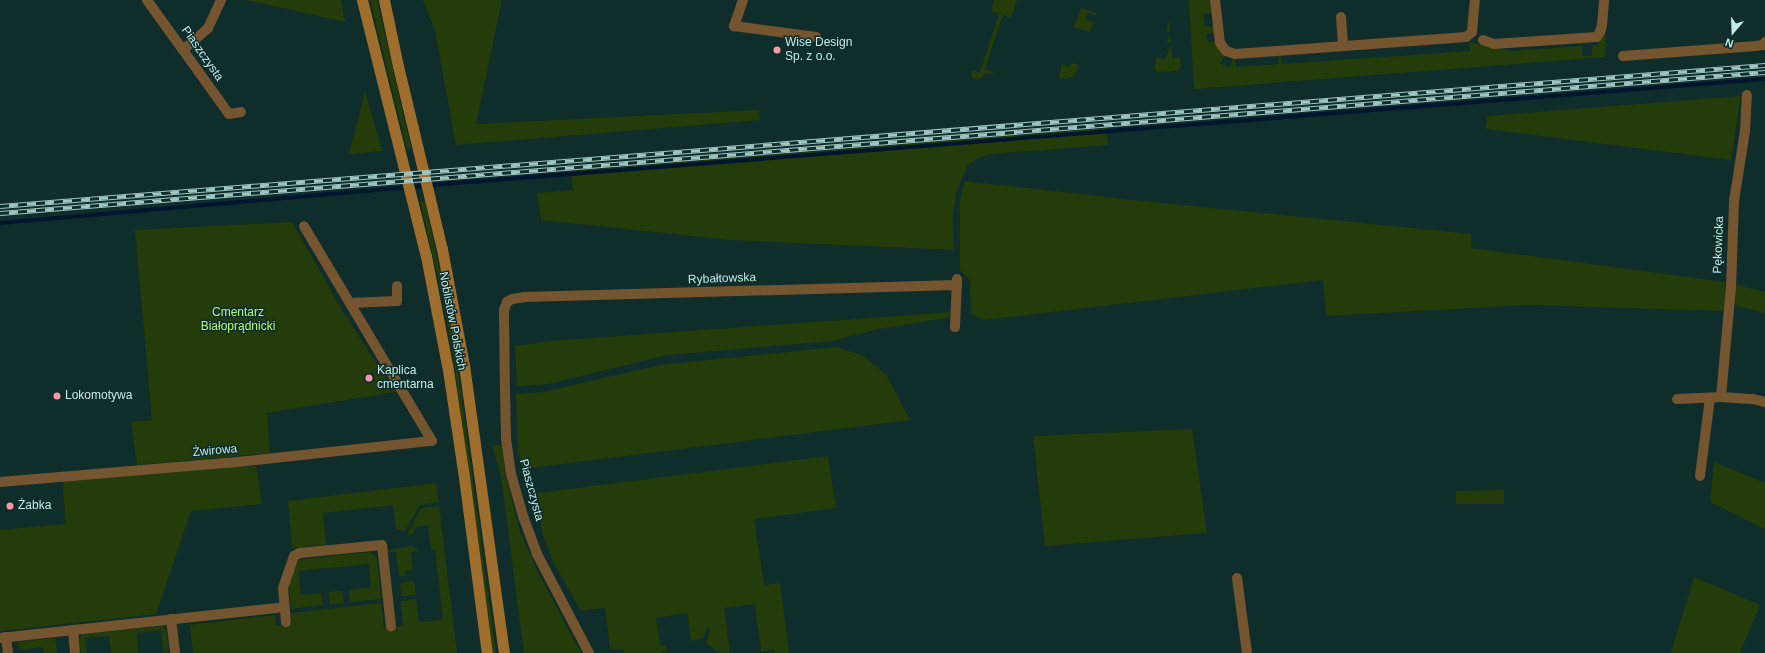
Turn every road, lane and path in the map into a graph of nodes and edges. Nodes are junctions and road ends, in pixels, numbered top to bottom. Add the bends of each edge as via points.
1 (147, 0) edge
2 (221, 0) edge
3 (362, 0) edge
4 (384, 0) edge
5 (743, 0) edge
6 (1215, 0) edge
7 (1475, 0) edge
8 (1604, 0) edge
9 (1341, 17) dead end
10 (816, 37) dead end
11 (1483, 40) dead end
12 (1765, 42) edge
13 (1343, 46) junction
14 (183, 50) junction
15 (1623, 56) dead end
16 (1747, 95) dead end
17 (241, 112) dead end
18 (304, 226) dead end
19 (397, 286) dead end
20 (350, 303) junction
21 (504, 320) joint
22 (955, 327) dead end
23 (1721, 397) junction
24 (1710, 398) junction
25 (1677, 399) dead end
26 (1765, 402) edge
27 (1700, 476) dead end
28 (0, 482) edge
29 (1237, 578) dead end
30 (284, 607) junction
31 (171, 619) junction
32 (286, 622) dead end
33 (391, 628) dead end
34 (73, 630) junction
35 (3, 637) edge
36 (8, 653) edge
37 (75, 653) edge
38 (175, 653) edge
39 (487, 653) edge
40 (504, 653) edge
41 (589, 653) edge
42 (1244, 653) edge

1 - 14 street, Piaszczysta
2 - 14 street via 208,28
3 - 39 main road, Noblistów Polskich via 426,256 448,370
4 - 40 main road, Noblistów Polskich via 432,201 464,365
5 - 10 street via 734,26
6 - 13 street via 1220,43 1229,53
7 - 13 street via 1474,28 1469,36
8 - 11 street via 1602,25 1597,37 1494,44
9 - 13 street
12 - 15 street via 1756,46
14 - 17 street, Piaszczysta via 228,114
16 - 23 street, Pękowicka via 1745,131 1734,201 1731,288
18 - 20 street
19 - 20 street via 397,301
20 - 28 street, Żwirowa via 432,441 228,463
21 - 22 street, Rybałtowska via 506,304 516,298 957,282
21 - 41 street, Piaszczysta via 506,437 511,474 537,554
23 - 24 street
23 - 26 street
24 - 25 street
24 - 27 street
29 - 42 street
30 - 31 street
30 - 32 street
30 - 33 street via 283,586 296,554 382,545
31 - 34 street
31 - 38 street
34 - 35 street
34 - 37 street
35 - 36 street

